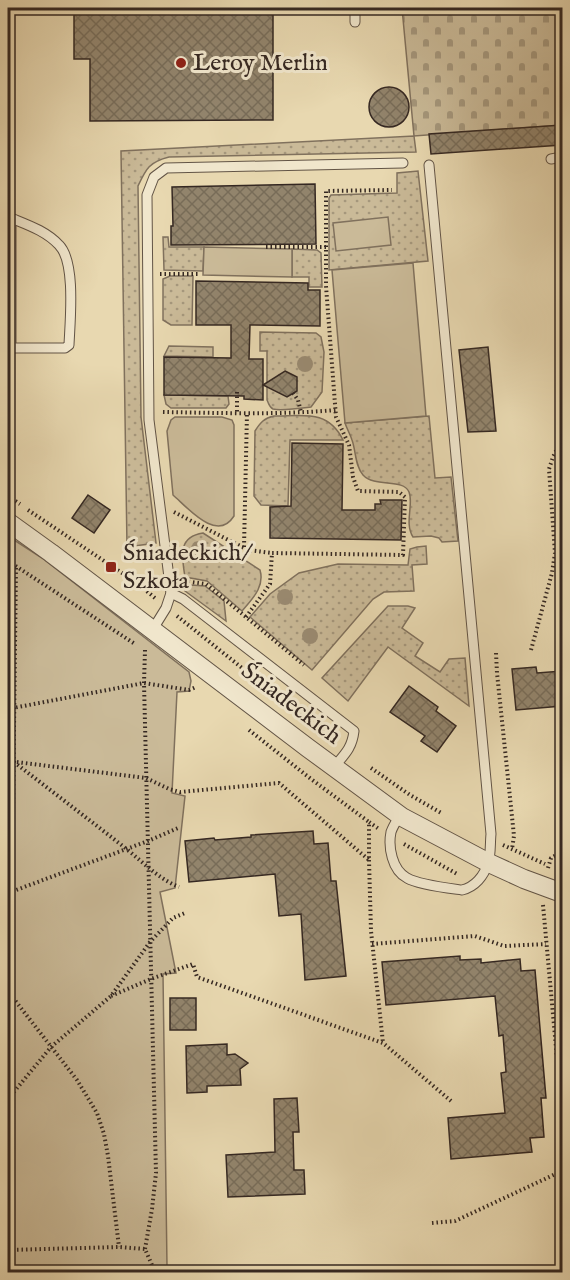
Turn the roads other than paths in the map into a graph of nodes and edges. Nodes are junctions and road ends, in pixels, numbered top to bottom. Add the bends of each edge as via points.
1 (355, 8) edge
2 (355, 22) dead end
3 (562, 157) edge
4 (551, 159) dead end
5 (403, 163) dead end
6 (429, 165) dead end
7 (9, 218) edge
8 (9, 348) edge
9 (8, 522) edge
10 (171, 593) junction
11 (153, 629) junction
12 (334, 767) junction
13 (400, 815) junction
14 (489, 863) junction
15 (555, 891) edge

1 - 2 lane
3 - 4 lane
5 - 10 lane via 166,168 154,177 147,195 149,420
6 - 14 lane via 488,794
7 - 8 lane
7 - 8 lane via 41,230 61,246 70,272 69,345
9 - 11 street, Śniadeckich
10 - 11 lane
10 - 12 lane via 354,731 348,751
11 - 12 street, Śniadeckich
12 - 13 street, Śniadeckich
13 - 14 street, Śniadeckich
13 - 14 lane via 392,829 390,849 404,877 462,890 479,881
14 - 15 street, Śniadeckich

